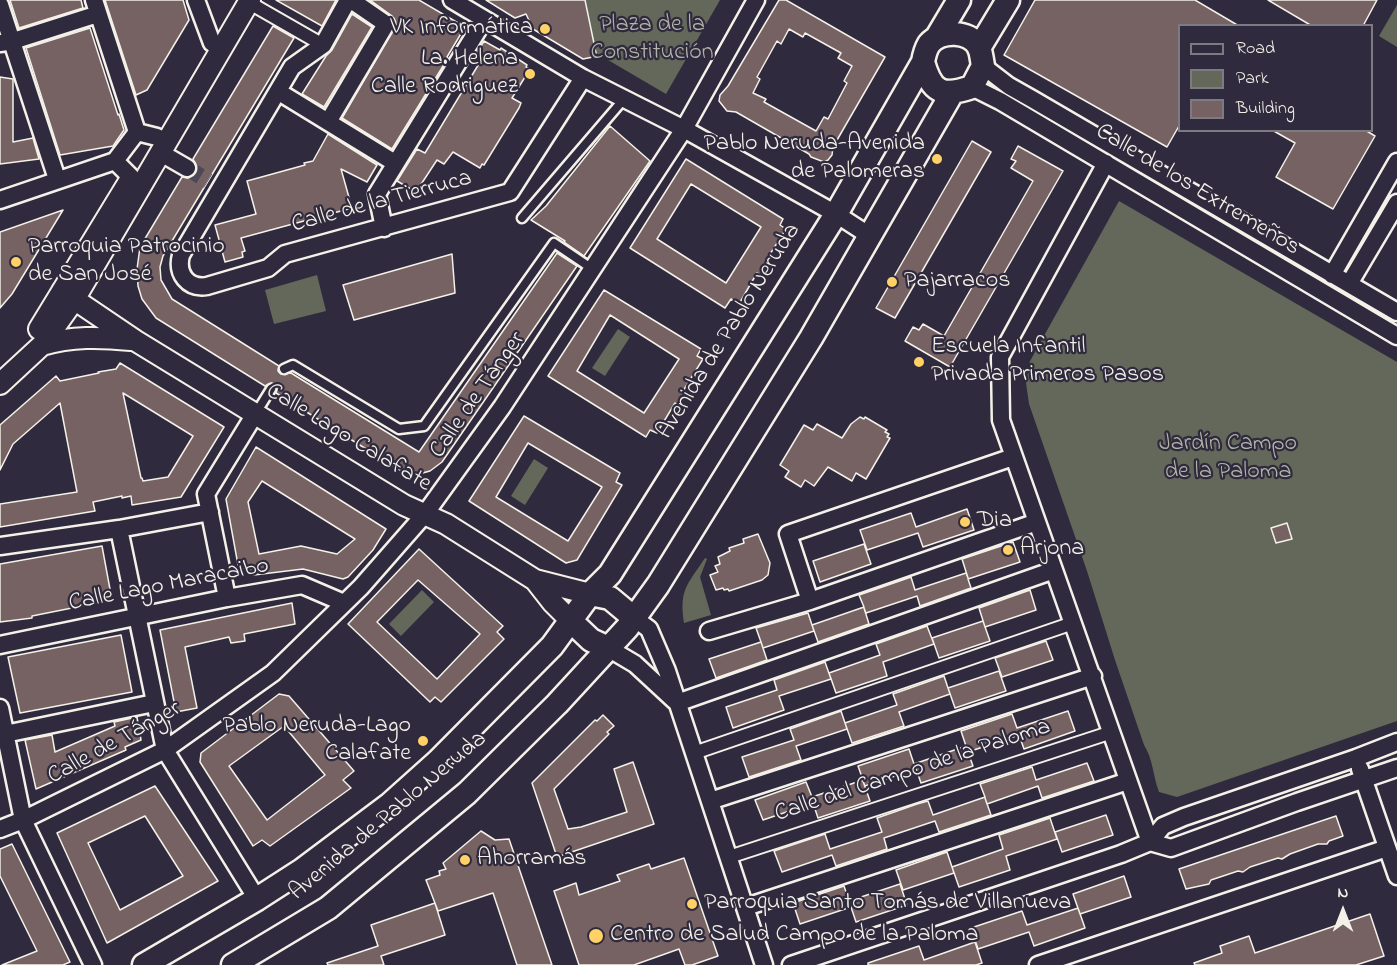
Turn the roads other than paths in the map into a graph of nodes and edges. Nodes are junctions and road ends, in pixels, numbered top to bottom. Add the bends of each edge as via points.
1 (196, 0) edge
2 (349, 0) edge
3 (452, 0) edge
4 (756, 0) edge
5 (959, 0) edge
6 (1008, 0) edge
7 (245, 1) edge
8 (0, 5) edge
9 (96, 7) edge
10 (484, 20) junction
11 (937, 37) junction
12 (6, 42) edge
13 (212, 43) junction
14 (323, 45) junction
15 (981, 57) junction
16 (923, 62) junction
17 (583, 78) junction
18 (962, 90) junction
19 (279, 92) junction
20 (624, 99) junction
21 (328, 122) junction
22 (684, 129) junction
23 (136, 132) junction
24 (159, 145) junction
25 (115, 162) junction
26 (1397, 162) edge
27 (395, 163) junction
28 (1106, 164) junction
29 (188, 168) tunnel mouth
30 (131, 177) junction
31 (57, 179) junction
32 (0, 200) edge
33 (1397, 203) edge
34 (836, 214) junction
35 (522, 218) dead end
36 (384, 228) junction
37 (870, 236) junction
38 (594, 270) junction
39 (1332, 275) junction
40 (1349, 284) junction
41 (68, 296) junction
42 (1397, 312) edge
43 (1397, 336) edge
44 (136, 341) junction
45 (42, 345) junction
46 (0, 366) edge
47 (284, 369) dead end
48 (0, 384) edge
49 (271, 390) dead end
50 (255, 414) junction
51 (1013, 457) junction
52 (210, 512) junction
53 (425, 514) junction
54 (1037, 522) junction
55 (119, 529) junction
56 (0, 546) edge
57 (1054, 570) junction
58 (535, 580) junction
59 (590, 594) junction
60 (227, 598) junction
61 (810, 601) junction
62 (344, 603) junction
63 (136, 616) junction
64 (634, 618) junction
65 (571, 621) junction
66 (1072, 624) junction
67 (709, 631) dead end
68 (0, 645) edge
69 (608, 648) junction
70 (1093, 676) junction
71 (154, 703) junction
72 (677, 703) junction
73 (0, 708) edge
74 (1112, 732) junction
75 (5, 734) junction
76 (1397, 742) edge
77 (165, 750) junction
78 (694, 753) junction
79 (1356, 758) junction
80 (1397, 768) edge
81 (1364, 779) junction
82 (1128, 781) junction
83 (710, 801) junction
84 (23, 820) junction
85 (0, 829) edge
86 (1150, 842) junction
87 (1387, 848) junction
88 (729, 857) junction
89 (1397, 876) edge
90 (257, 899) junction
91 (746, 907) junction
92 (93, 965) edge
93 (144, 965) edge
94 (233, 965) edge
95 (764, 965) edge
96 (791, 965) edge
97 (1038, 965) edge

1 - 13 street
2 - 14 street, Calle de la Tierruca
2 - 21 street via 386,24
3 - 10 street
4 - 22 street, Calle de Tánger
5 - 11 main road
6 - 15 main road
7 - 13 street
7 - 14 street
7 - 24 street
8 - 12 street
9 - 12 street
9 - 23 street
10 - 17 street
10 - 27 street
11 - 15 main road via 956,33 972,39
11 - 16 main road via 928,46
12 - 31 street
13 - 24 street
14 - 19 street, Calle de la Tierruca via 292,67
15 - 18 main road
15 - 39 street, Calle de los Extremeños via 1009,86
16 - 18 main road via 928,80 939,90
16 - 34 main road, Avenida de Pablo Neruda
17 - 20 street
17 - 36 street, Calle de la Tierruca via 510,192
18 - 28 street, Calle de los Extremeños via 1000,101
18 - 37 main road
19 - 21 street
19 - 36 street, Calle de la Tierruca via 215,184 181,255 181,275 200,287 268,268 285,254
20 - 22 street
20 - 35 lane
21 - 27 street
22 - 34 street
22 - 38 street, Calle de Tánger
23 - 24 street
23 - 25 street
24 - 29 street
24 - 30 street
24 - 41 street
25 - 30 street
25 - 31 street
26 - 39 street
27 - 36 street via 377,194
28 - 43 street, Calle de los Extremeños
28 - 51 street via 1000,357 1001,420
30 - 41 street
31 - 32 street
33 - 40 street
34 - 37 street
34 - 59 main road, Avenida de Pablo Neruda via 610,574
37 - 64 main road via 811,338
38 - 47 lane via 554,243 424,426 399,429 293,365
38 - 53 street, Calle de Tánger
39 - 40 street, Calle de los Extremeños
40 - 42 street, Calle de los Extremeños
41 - 44 street, Calle Lago Calafate
41 - 45 street
41 - 46 street via 34,336
44 - 45 street, Calle Lago Calafate via 82,337
44 - 50 street, Calle Lago Calafate
45 - 48 street
49 - 50 lane
50 - 52 street via 206,494
50 - 53 street, Calle Lago Calafate
51 - 54 street
51 - 61 street via 788,534
52 - 55 street
52 - 60 street
53 - 58 street, Calle Lago Calafate
53 - 62 street, Calle de Tánger
54 - 57 street
54 - 61 street
55 - 56 street
55 - 63 street
57 - 66 street
57 - 72 street
58 - 59 street, Calle Lago Calafate
58 - 65 street, Calle Lago Calafate
59 - 64 main road via 610,598
59 - 65 main road, Avenida de Pablo Neruda
60 - 62 street, Calle Lago Maracaibo via 302,585
60 - 63 street, Calle Lago Maracaibo
61 - 67 street
62 - 77 street, Calle de Tánger via 273,673
63 - 68 street, Calle Lago Maracaibo
63 - 71 street
64 - 69 main road, Avenida de Pablo Neruda
64 - 72 street via 649,629
65 - 69 main road via 591,640
65 - 90 main road, Avenida de Pablo Neruda via 552,646 471,728 390,804
66 - 70 street
66 - 78 street
69 - 72 street via 635,664
69 - 94 main road, Avenida de Pablo Neruda via 467,793 328,908
70 - 74 street
70 - 83 street, Calle del Campo de la Paloma
71 - 75 street
71 - 77 street
72 - 78 street
73 - 75 street
74 - 82 street
74 - 88 street, Calle del Campo de la Paloma
75 - 84 street
76 - 79 street
77 - 84 street, Calle de Tánger
77 - 90 street
78 - 83 street
79 - 81 street
79 - 86 street via 1184,817 1163,826
80 - 81 street
81 - 86 street via 1171,848
81 - 87 street
82 - 86 street
82 - 91 street
83 - 88 street
84 - 85 street, Calle de Tánger
84 - 92 street
86 - 96 street
87 - 89 street
87 - 97 street
88 - 91 street
90 - 93 main road, Avenida de Pablo Neruda
91 - 95 street

